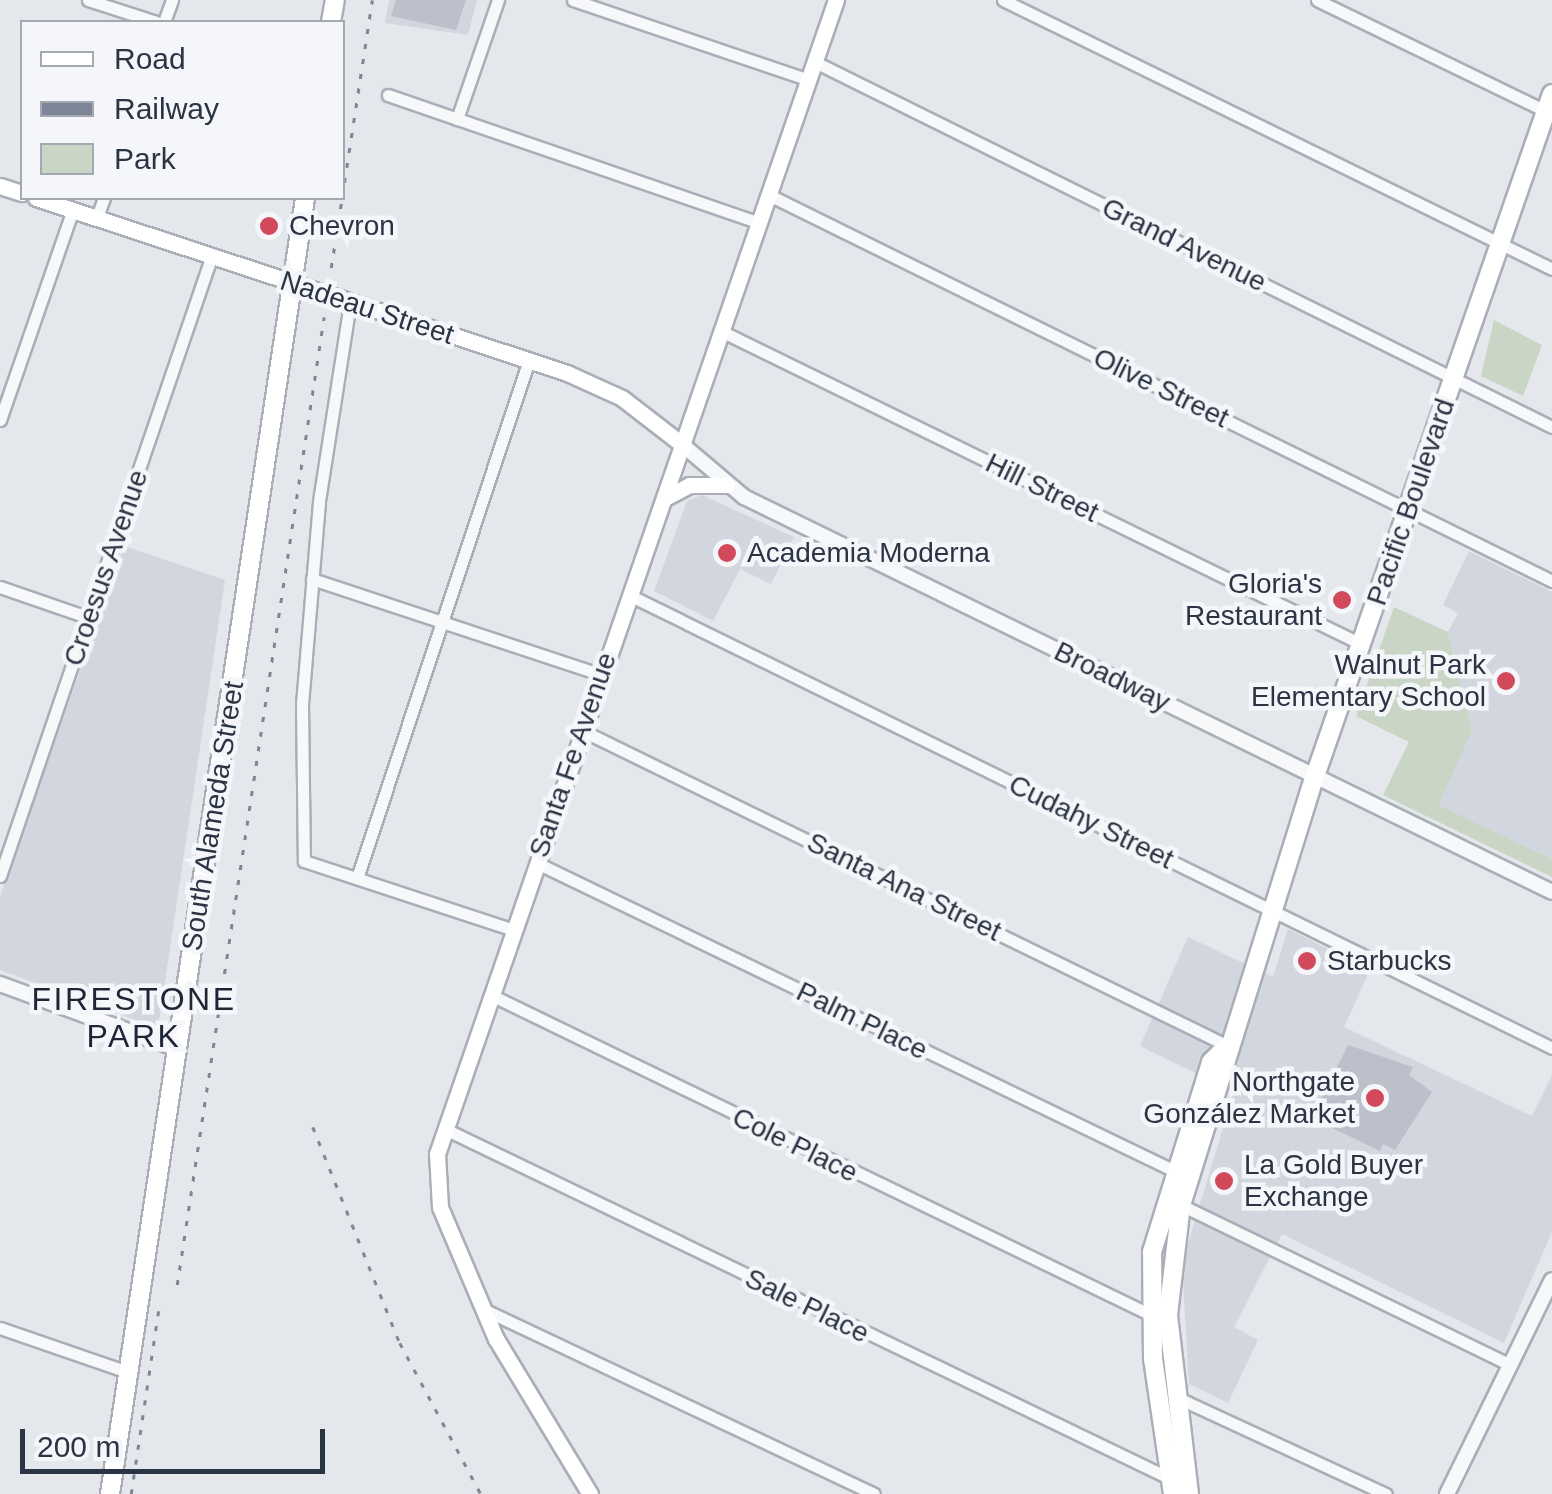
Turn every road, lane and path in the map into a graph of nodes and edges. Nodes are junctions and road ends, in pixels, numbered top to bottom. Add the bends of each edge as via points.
1 (88, 0) edge
2 (498, 0) edge
3 (573, 0) edge
4 (836, 0) edge
5 (1003, 0) edge
6 (1317, 0) edge
7 (153, 20) edge
8 (816, 62) junction
9 (808, 80) junction
10 (388, 95) dead end
11 (1550, 107) edge
12 (457, 118) junction
13 (769, 195) junction
14 (43, 200) edge
15 (103, 200) edge
16 (305, 200) edge
17 (72, 209) junction
18 (97, 218) junction
19 (760, 224) junction
20 (1501, 244) junction
21 (211, 258) junction
22 (1552, 269) edge
23 (292, 284) junction
24 (350, 302) junction
25 (723, 332) junction
26 (529, 360) junction
27 (1454, 379) junction
28 (0, 420) edge
29 (1552, 427) edge
30 (684, 446) junction
31 (728, 484) junction
32 (665, 498) junction
33 (1408, 510) junction
34 (312, 578) junction
35 (1552, 581) edge
36 (0, 587) edge
37 (630, 595) junction
38 (90, 618) junction
39 (442, 624) junction
40 (1361, 644) junction
41 (600, 674) junction
42 (582, 730) junction
43 (1314, 776) junction
44 (536, 863) junction
45 (0, 876) edge
46 (357, 878) junction
47 (1552, 892) edge
48 (1272, 911) junction
49 (514, 930) junction
50 (0, 984) edge
51 (491, 995) junction
52 (1225, 1047) junction
53 (1552, 1048) edge
54 (178, 1049) junction
55 (445, 1129) junction
56 (1182, 1174) junction
57 (1173, 1202) junction
58 (1552, 1280) edge
59 (485, 1310) junction
60 (1149, 1314) junction
61 (0, 1328) edge
62 (1510, 1366) junction
63 (128, 1372) junction
64 (1176, 1397) junction
65 (1172, 1486) edge
66 (110, 1494) edge
67 (590, 1494) edge
68 (874, 1494) edge
69 (1189, 1494) edge
70 (1386, 1494) edge
71 (1447, 1494) edge

1 - 7 street
2 - 12 street
3 - 9 street
4 - 8 main road, Santa Fe Avenue
5 - 20 street
6 - 11 street
8 - 9 main road, Santa Fe Avenue
8 - 27 street, Grand Avenue
9 - 13 main road, Santa Fe Avenue
10 - 12 street
11 - 20 main road, Pacific Boulevard
12 - 19 street
13 - 19 main road, Santa Fe Avenue
13 - 33 street, Olive Street
14 - 17 main road, Nadeau Street
15 - 18 street
16 - 23 main road, South Alameda Street
17 - 18 main road, Nadeau Street
17 - 28 street
18 - 21 main road, Nadeau Street
19 - 25 main road, Santa Fe Avenue
20 - 22 street
20 - 27 main road, Pacific Boulevard
21 - 23 main road, Nadeau Street
21 - 38 street, Croesus Avenue
23 - 24 main road, Nadeau Street
23 - 54 main road, South Alameda Street
24 - 26 main road, Nadeau Street
24 - 34 street
25 - 30 main road, Santa Fe Avenue
25 - 40 street, Hill Street
26 - 30 main road, Nadeau Street via 622,398
26 - 39 street
27 - 29 street, Grand Avenue
27 - 33 main road, Pacific Boulevard
30 - 31 street, Broadway
30 - 32 main road, Santa Fe Avenue
31 - 32 main road via 688,485
31 - 43 street, Broadway
32 - 37 main road, Santa Fe Avenue
33 - 35 street, Olive Street
33 - 40 main road, Pacific Boulevard
34 - 39 street
34 - 46 street via 302,704 304,861
36 - 38 street
37 - 41 main road, Santa Fe Avenue
37 - 48 street, Cudahy Street
38 - 45 street, Croesus Avenue
39 - 41 street
39 - 46 street
40 - 43 main road, Pacific Boulevard
41 - 42 main road, Santa Fe Avenue
42 - 44 main road, Santa Fe Avenue
42 - 52 street, Santa Ana Street
43 - 47 street, Broadway
43 - 48 main road, Pacific Boulevard
44 - 49 main road, Santa Fe Avenue
44 - 56 street, Palm Place
46 - 49 street
48 - 52 main road, Pacific Boulevard
48 - 53 street, Cudahy Street
49 - 51 main road, Santa Fe Avenue
50 - 54 street
51 - 55 main road, Santa Fe Avenue
51 - 60 street, Cole Place
52 - 56 main road, Pacific Boulevard via 1211,1062
54 - 63 main road, South Alameda Street
55 - 59 main road, Santa Fe Avenue via 436,1154 440,1207
55 - 65 street, Sale Place
56 - 57 main road, Pacific Boulevard
57 - 60 main road
57 - 62 street
57 - 64 main road via 1167,1274
58 - 62 street
59 - 67 main road, Santa Fe Avenue
59 - 68 street
60 - 65 main road
61 - 63 street
62 - 71 street
63 - 66 main road, South Alameda Street
64 - 69 main road
64 - 70 street

